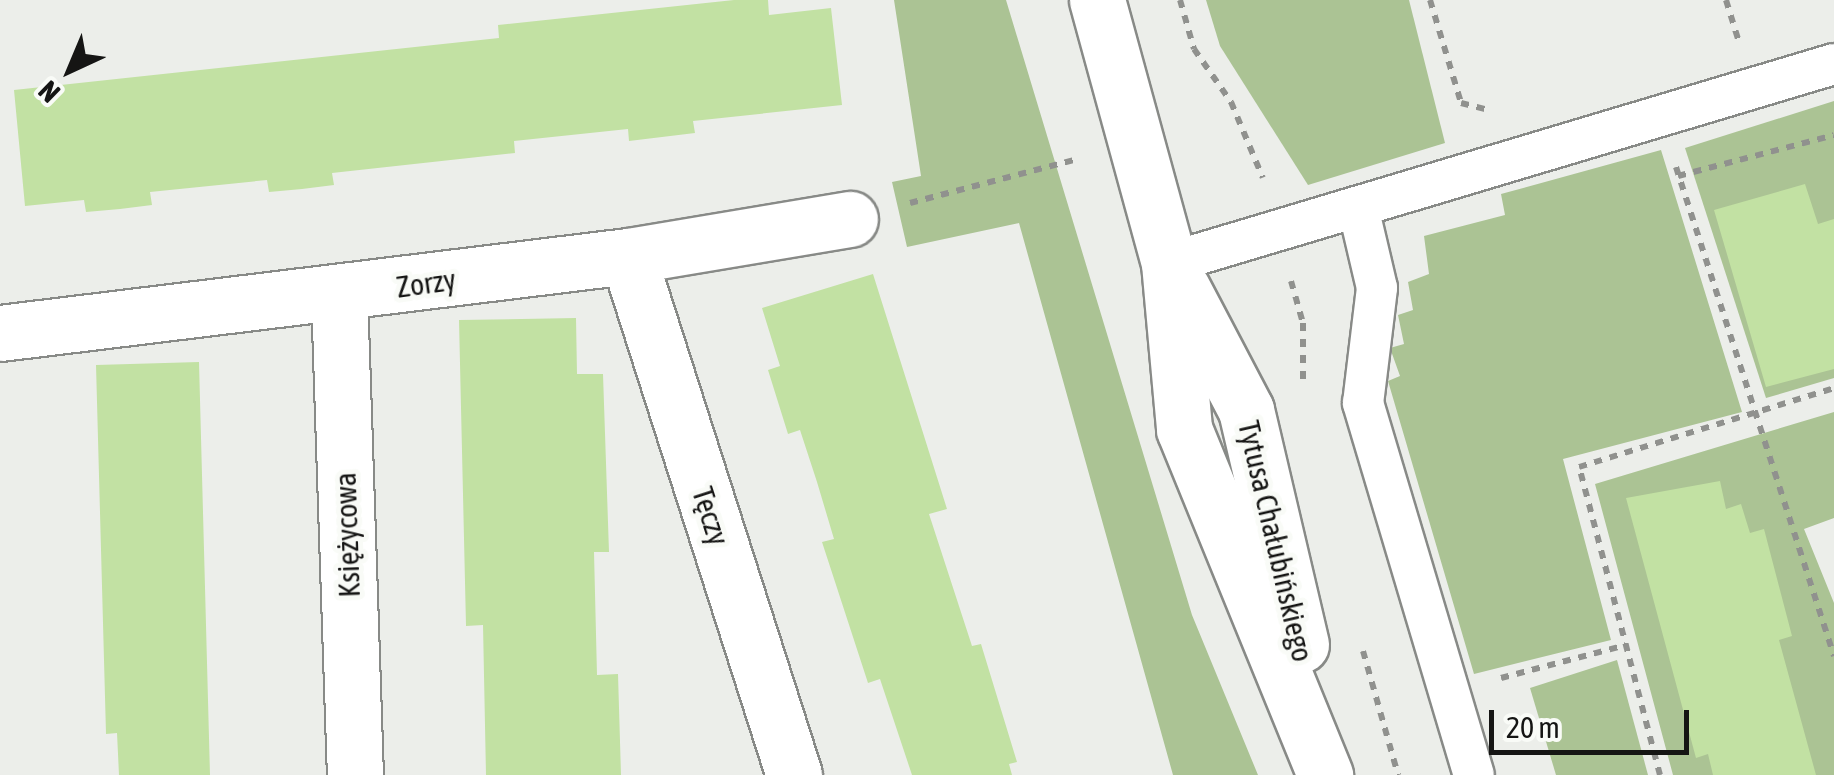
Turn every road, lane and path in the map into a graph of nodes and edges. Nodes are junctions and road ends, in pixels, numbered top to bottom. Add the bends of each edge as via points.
1 (1097, 0) edge
2 (1430, 0) edge
3 (1834, 64) edge
4 (1665, 117) junction
5 (1834, 135) edge
6 (1542, 152) junction
7 (1074, 160) dead end
8 (1678, 176) junction
9 (1358, 207) junction
10 (850, 219) joint
11 (628, 256) junction
12 (1169, 264) junction
13 (339, 294) junction
14 (0, 333) edge
15 (1834, 388) edge
16 (1758, 412) junction
17 (1626, 645) junction
18 (1834, 656) edge
19 (1450, 692) junction
20 (355, 775) edge
21 (794, 775) edge
22 (1328, 775) edge
23 (1474, 775) edge
24 (1660, 775) edge

1 - 12 street, Tytusa Chałubińskiego
2 - 6 path via 1462,103 1486,110 1531,103
3 - 4 lane
4 - 6 lane
4 - 8 path
5 - 8 path
6 - 9 lane
7 - 10 path
8 - 16 path
9 - 12 lane
9 - 19 lane via 1377,288 1363,403
10 - 11 street, Zorzy
11 - 13 street, Zorzy
11 - 21 street, Tęczy
12 - 22 street, Tytusa Chałubińskiego via 1184,429
13 - 14 street, Zorzy
13 - 20 street, Księżycowa
15 - 16 path
16 - 17 path via 1579,467
16 - 18 path
17 - 19 path
17 - 24 path
19 - 23 lane

